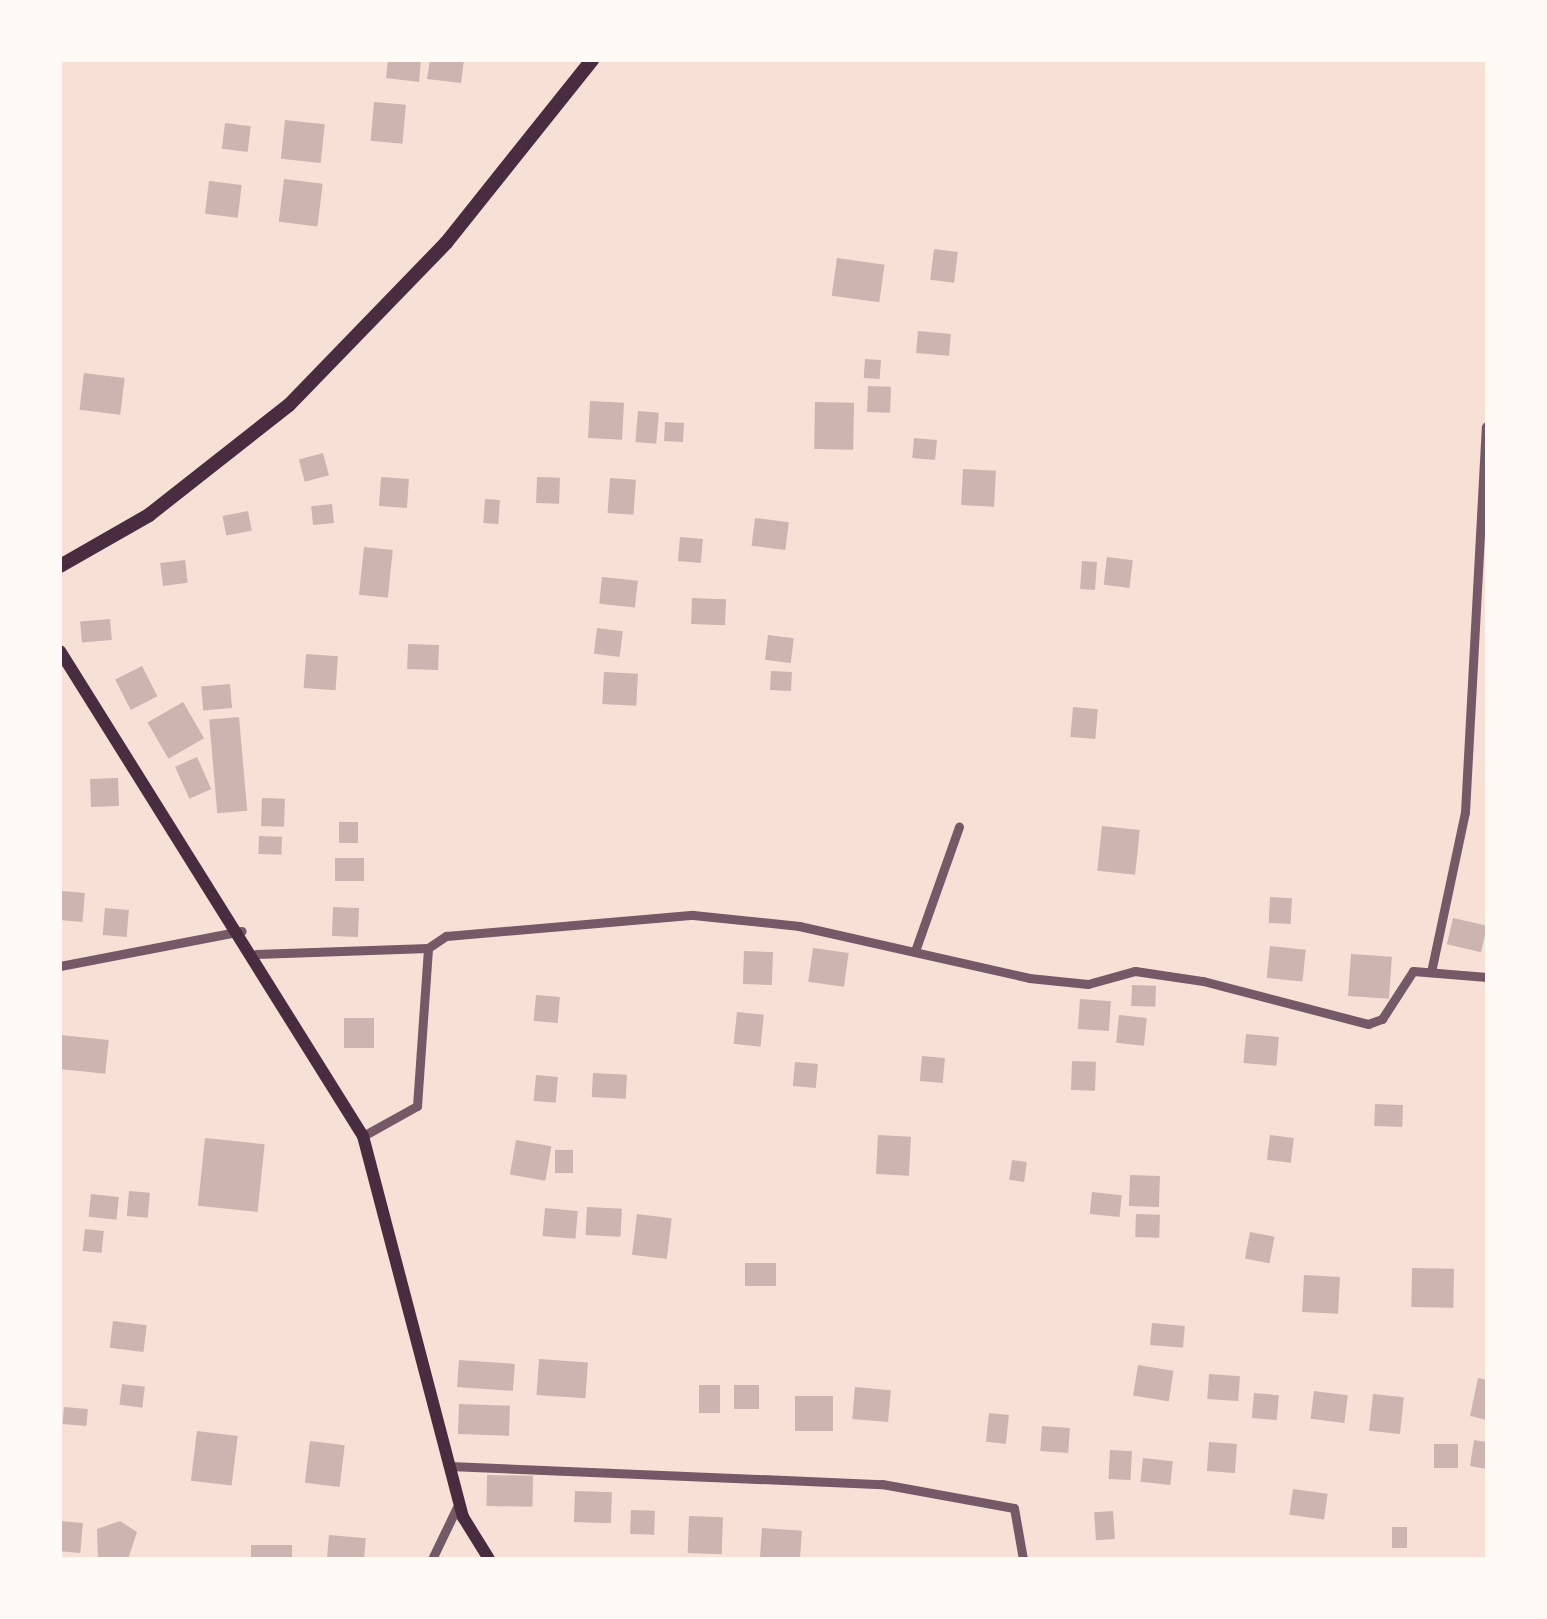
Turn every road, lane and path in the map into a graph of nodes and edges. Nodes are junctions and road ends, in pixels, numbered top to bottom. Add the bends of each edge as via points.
1 (592, 60) edge
2 (1486, 427) edge
3 (60, 566) edge
4 (60, 652) edge
5 (958, 827) dead end
6 (242, 930) junction
7 (428, 948) junction
8 (915, 951) junction
9 (256, 954) junction
10 (60, 966) edge
11 (1431, 972) junction
12 (1487, 977) edge
13 (362, 1136) junction
14 (448, 1466) junction
15 (460, 1503) junction
16 (432, 1559) edge
17 (489, 1559) edge
18 (1023, 1559) edge

1 - 3 highway via 446,243 289,405 148,515
2 - 11 street via 1466,812
4 - 6 main road
5 - 8 street
6 - 9 main road
6 - 10 street
7 - 8 street via 446,936 693,915
7 - 9 street
7 - 13 street via 418,1106
8 - 11 street via 1029,978 1088,984 1135,972 1203,981 1368,1024 1382,1018 1413,971
9 - 13 main road
11 - 12 street
13 - 14 main road
14 - 15 main road
14 - 18 street via 882,1484 1014,1508
15 - 16 street
15 - 17 main road

